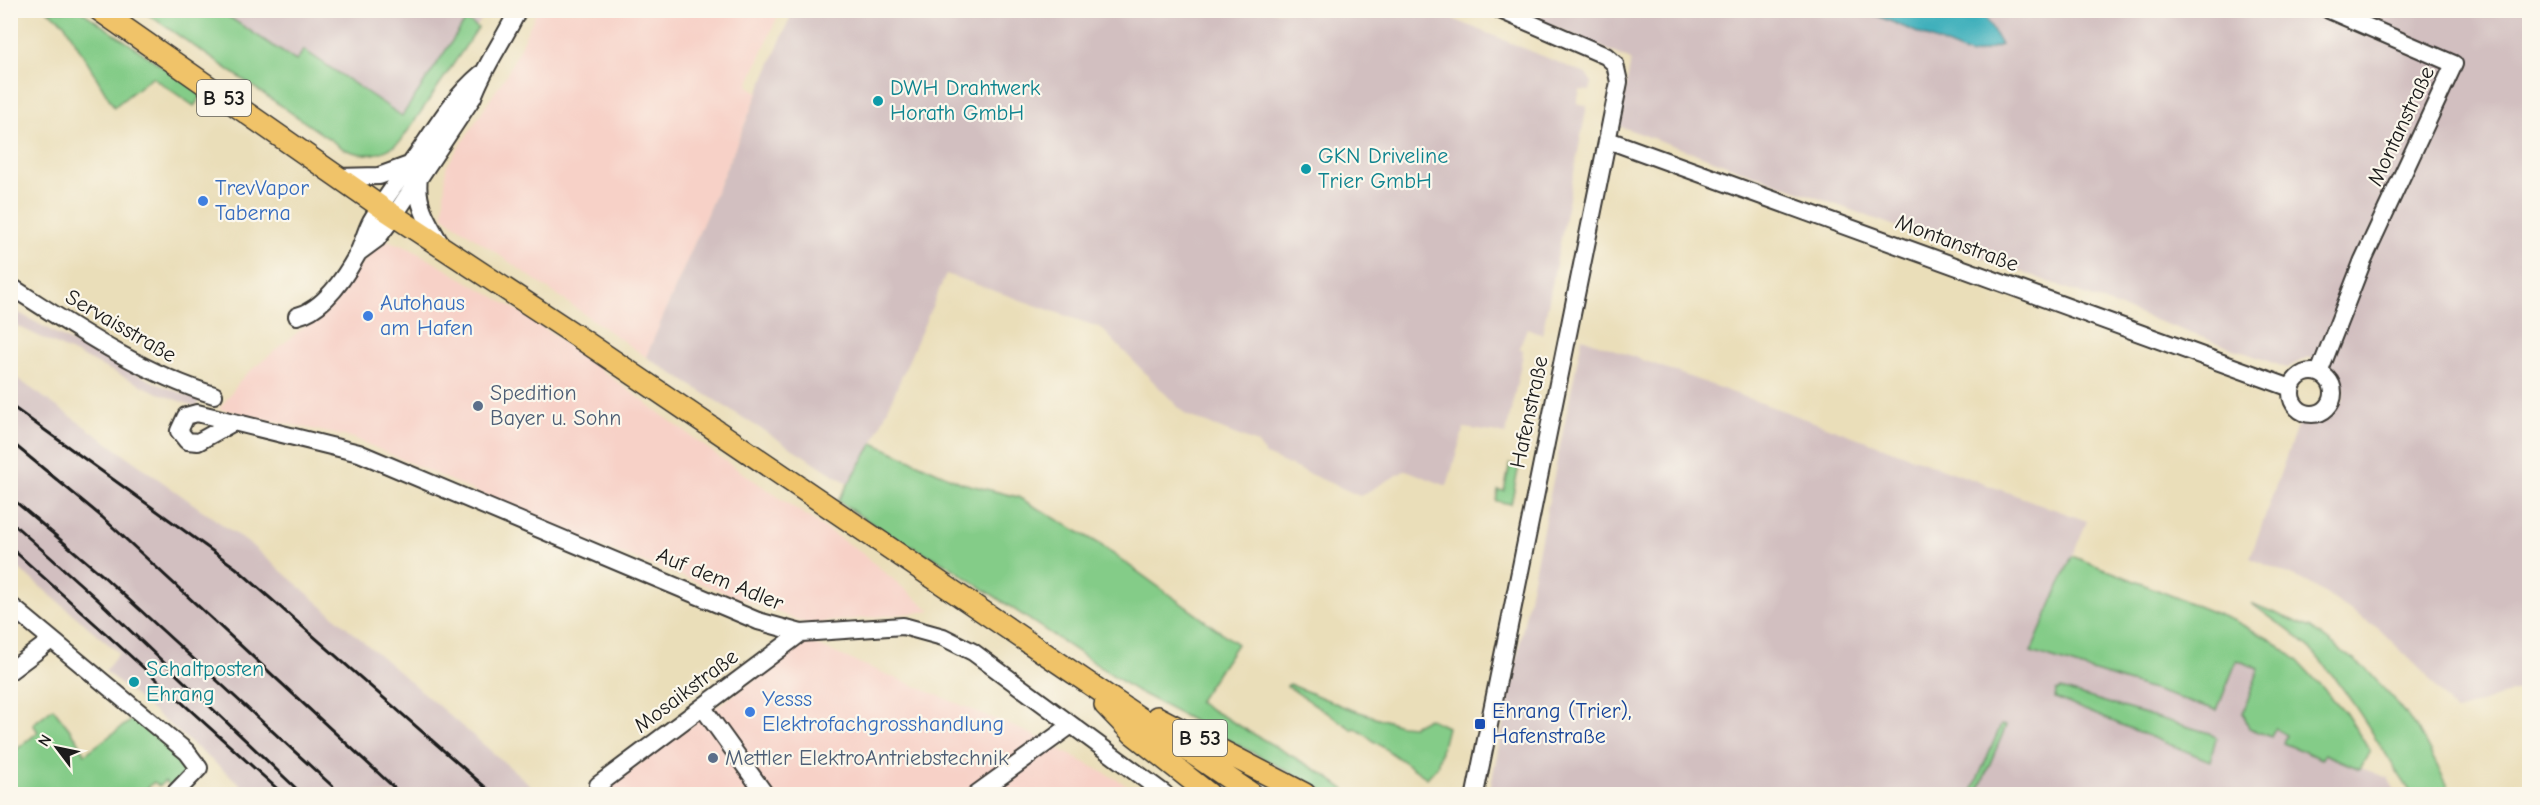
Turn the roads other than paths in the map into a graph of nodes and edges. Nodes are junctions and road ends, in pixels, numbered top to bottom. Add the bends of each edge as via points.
1 (99, 10) edge
2 (518, 10) edge
3 (1500, 10) edge
4 (2329, 10) edge
5 (1608, 140) junction
6 (415, 171) junction
7 (337, 177) junction
8 (387, 212) junction
9 (444, 248) junction
10 (10, 286) edge
11 (297, 316) dead end
12 (2319, 373) junction
13 (2291, 388) junction
14 (214, 396) dead end
15 (234, 422) dead end
16 (10, 605) edge
17 (801, 633) junction
18 (50, 640) junction
19 (10, 671) edge
20 (1073, 672) junction
21 (1094, 686) junction
22 (703, 708) junction
23 (1070, 726) junction
24 (1480, 769) junction
25 (598, 785) dead end
26 (174, 795) edge
27 (765, 795) edge
28 (976, 795) edge
29 (1164, 795) edge
30 (1209, 795) edge
31 (1252, 795) edge
32 (1305, 795) edge
33 (1463, 795) edge
34 (1474, 795) edge

1 - 7 main road, B 53
2 - 6 street via 481,74 462,89
3 - 5 street, Hafenstraße via 1597,52 1615,64 1619,82
4 - 12 street, Montanstraße via 2454,64 2363,260
5 - 13 street, Montanstraße
5 - 24 street, Hafenstraße
6 - 7 street
6 - 8 street
6 - 9 street via 421,207
7 - 8 main road, B 53
8 - 9 main road, B 53
8 - 11 street via 367,228 358,253 328,295 306,314
9 - 20 main road, B 53
10 - 14 street, Servaisstraße via 75,328 180,385
12 - 13 street via 2299,376
12 - 13 street via 2330,382 2333,393 2321,413 2300,411 2292,402
15 - 17 street, Auf dem Adler via 359,453 758,621
16 - 18 street
17 - 22 street, Mosaikstraße
17 - 23 street, Auf dem Adler via 903,626 943,637 973,652
18 - 19 street
18 - 26 street via 188,752 200,768
20 - 21 main road, B 53
20 - 30 main road, B 53 via 1132,733
21 - 31 main road, B 53
21 - 32 main road, B 53
22 - 25 street, Mosaikstraße
22 - 27 street
23 - 28 street
23 - 29 street, Auf dem Adler
24 - 33 street, Hafenstraße
24 - 34 street, Hafenstraße

